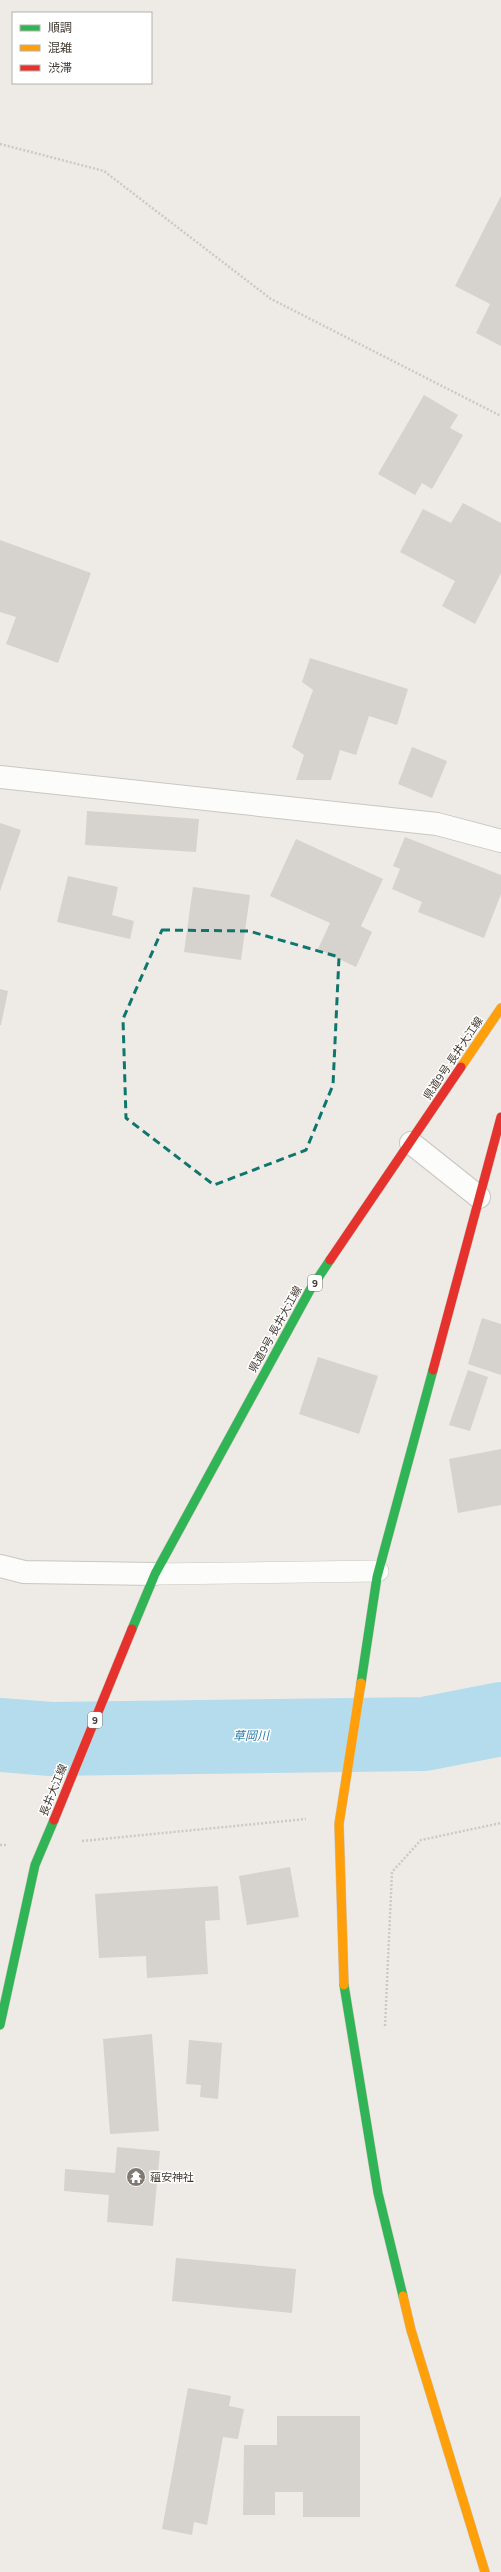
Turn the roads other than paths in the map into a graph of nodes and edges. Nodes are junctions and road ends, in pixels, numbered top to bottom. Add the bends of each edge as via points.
1 (0, 777) edge
2 (501, 841) edge
3 (501, 1008) edge
4 (501, 1117) edge
5 (411, 1143) junction
6 (479, 1197) junction
7 (0, 1566) edge
8 (155, 1574) junction
9 (377, 1574) junction
10 (0, 2024) edge
11 (485, 2572) edge

1 - 2 street via 437,824
3 - 5 street, 県道9号 長井大江線 / 9
4 - 6 street
5 - 6 street
5 - 8 street, 県道9号 長井大江線 / 9 via 310,1290
6 - 9 street
7 - 8 street via 24,1572
8 - 9 lane
8 - 10 street, 長井大江線 / 9 via 35,1865
9 - 11 street via 340,1820 344,1992 378,2193 411,2330

